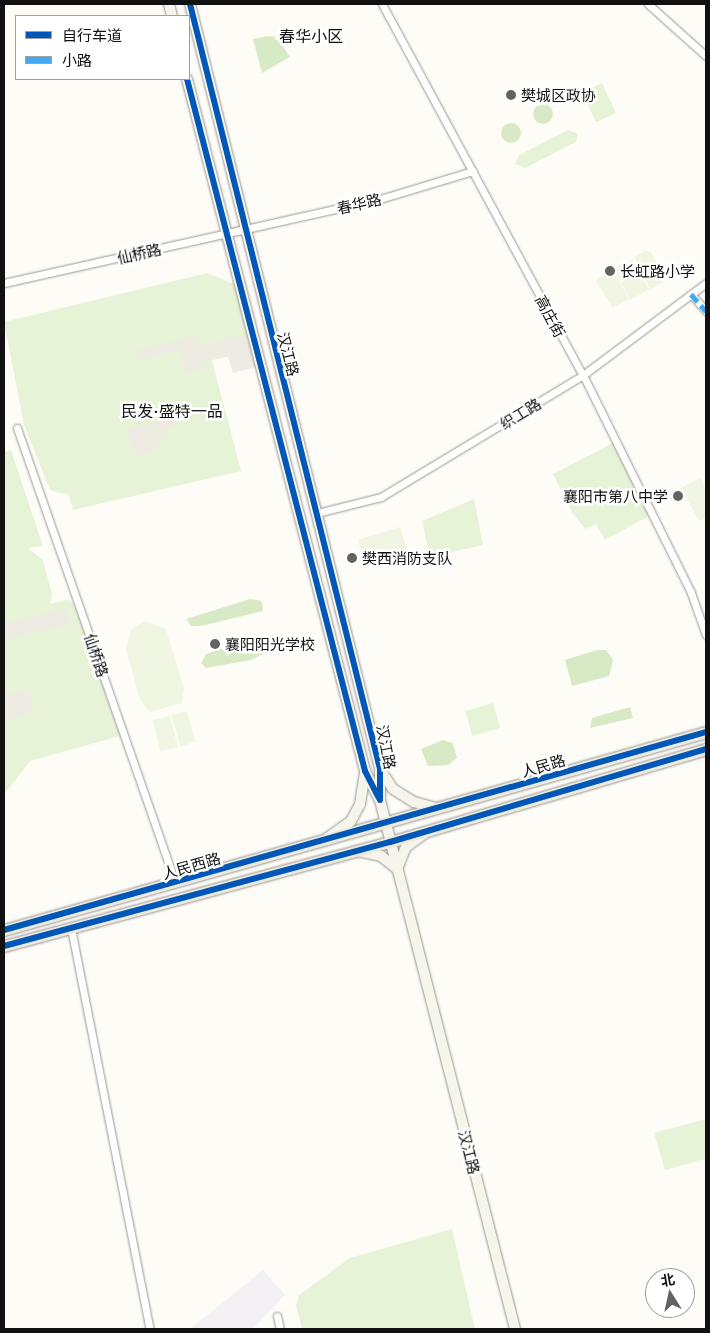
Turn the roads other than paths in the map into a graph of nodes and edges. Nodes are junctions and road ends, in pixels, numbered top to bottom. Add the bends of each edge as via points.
1 (190, 4) edge
2 (382, 4) edge
3 (648, 4) edge
4 (706, 56) edge
5 (187, 80) edge
6 (473, 171) junction
7 (244, 230) junction
8 (225, 234) junction
9 (4, 283) edge
10 (706, 283) edge
11 (691, 294) junction
12 (706, 311) edge
13 (583, 375) junction
14 (17, 428) dead end
15 (317, 513) junction
16 (706, 635) edge
17 (706, 732) edge
18 (706, 749) edge
19 (380, 769) junction
20 (365, 771) junction
21 (380, 800) junction
22 (438, 808) junction
23 (386, 823) junction
24 (430, 830) junction
25 (325, 839) junction
26 (390, 842) junction
27 (358, 850) junction
28 (397, 869) junction
29 (175, 882) junction
30 (71, 928) junction
31 (4, 930) edge
32 (4, 946) edge
33 (277, 1316) dead end
34 (150, 1329) edge
35 (280, 1329) edge
36 (515, 1329) edge

1 - 7 main road, 汉江路
2 - 6 street, 高庄街
3 - 4 street
5 - 8 main road, 汉江路
6 - 7 street, 春华路 via 380,199
6 - 13 street, 高庄街
7 - 8 street, 仙桥路
7 - 15 main road, 汉江路
8 - 9 street, 仙桥路
8 - 20 main road, 汉江路
10 - 11 street, 织工路
11 - 12 street
11 - 13 street, 织工路
13 - 15 street, 织工路 via 380,497
13 - 16 street, 高庄街 via 690,593
14 - 29 street, 仙桥路
15 - 19 main road, 汉江路
17 - 22 main road, 人民路
18 - 24 main road, 人民路
19 - 21 main road, 汉江路
19 - 22 main road via 393,789 414,802
20 - 21 main road, 汉江路
20 - 25 main road via 360,804 352,821
21 - 23 main road, 汉江路
22 - 23 main road, 人民路
23 - 25 main road, 人民西路
23 - 26 main road, 汉江路
24 - 26 main road, 人民路
24 - 28 main road via 406,847
25 - 29 main road, 人民西路
26 - 27 main road, 人民西路
26 - 28 main road, 汉江路
27 - 28 main road via 381,856
27 - 30 main road, 人民西路
28 - 36 main road, 汉江路
29 - 31 main road, 人民西路
30 - 32 main road, 人民西路
30 - 34 street
33 - 35 street

